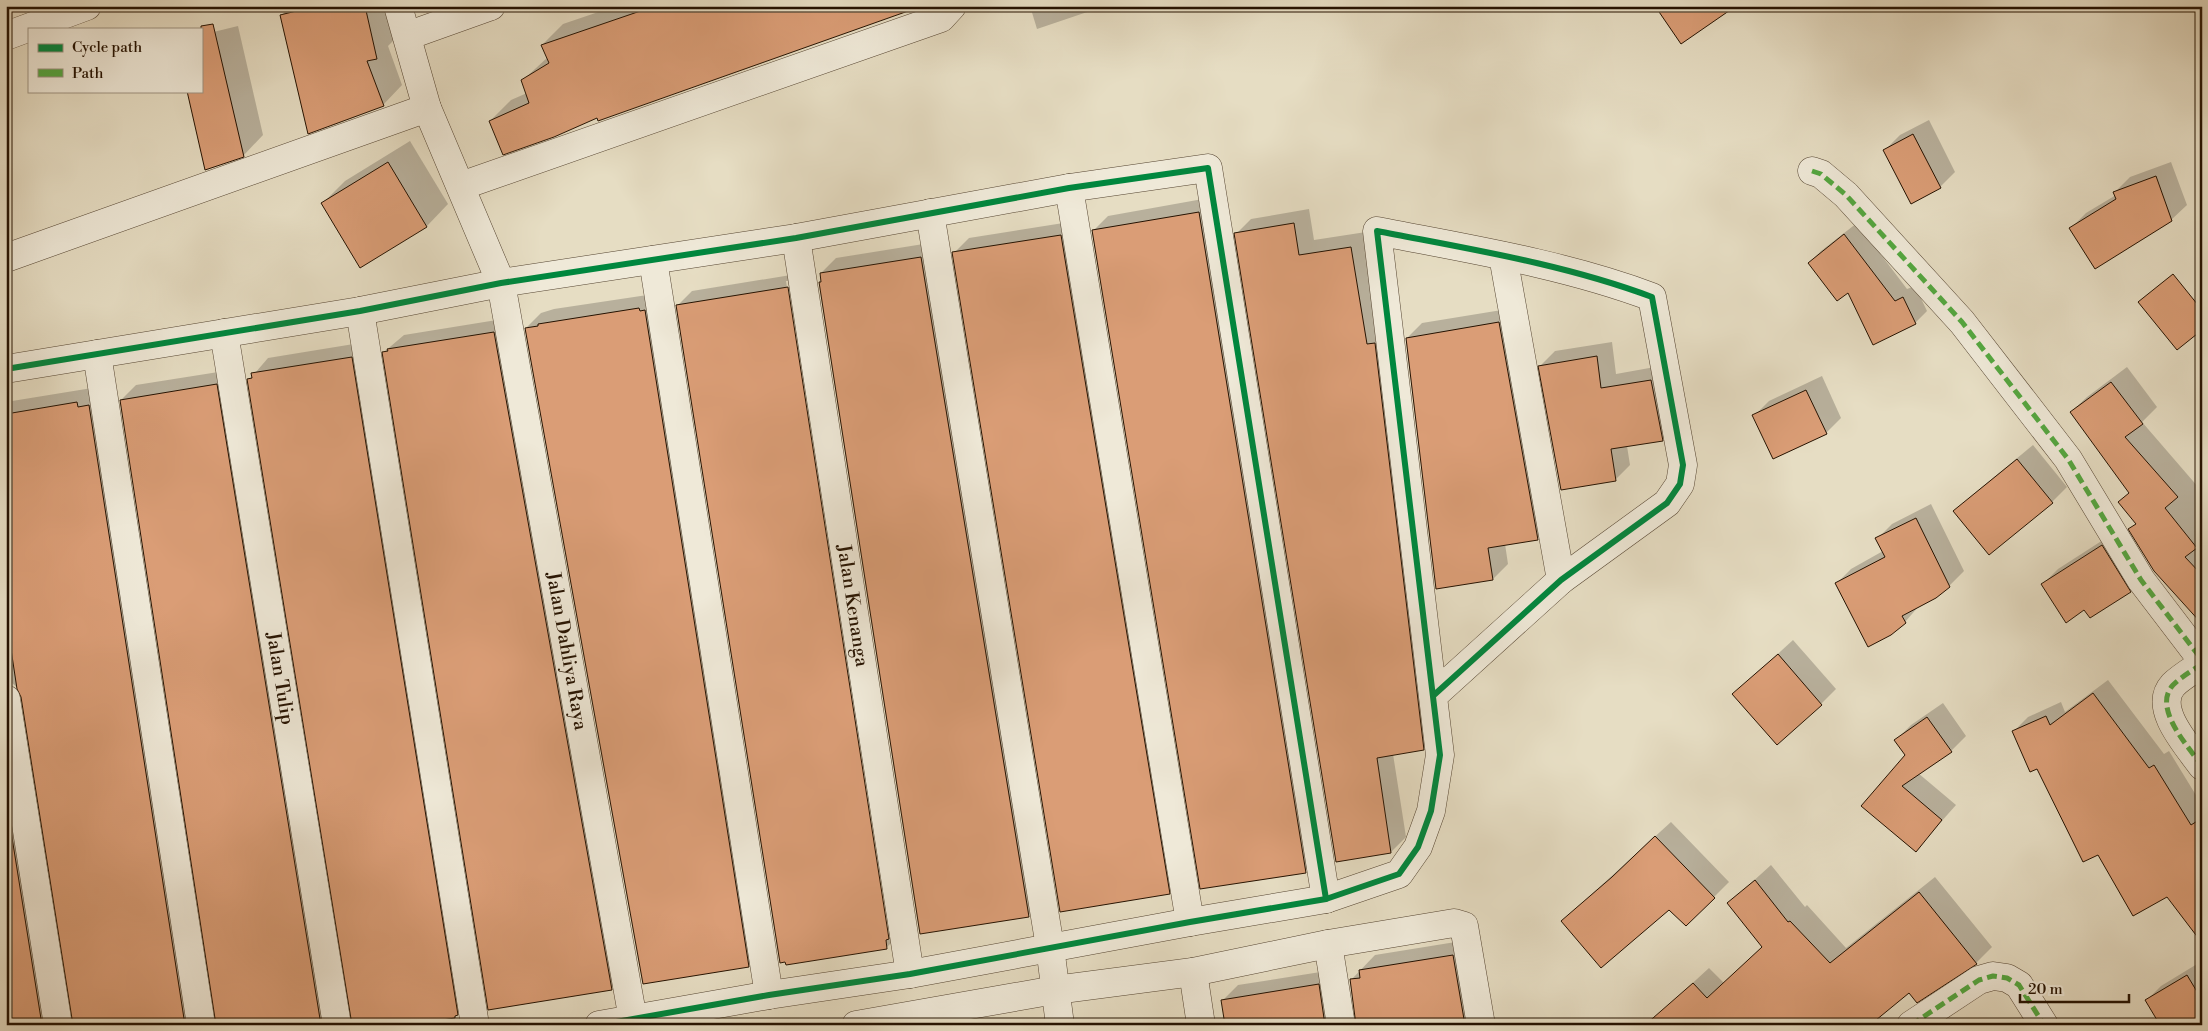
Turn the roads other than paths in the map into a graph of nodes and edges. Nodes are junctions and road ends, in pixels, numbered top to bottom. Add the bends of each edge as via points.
1 (87, 6) edge
2 (398, 6) edge
3 (491, 6) edge
4 (952, 6) edge
5 (7, 30) edge
6 (407, 36) junction
7 (427, 108) junction
8 (1812, 171) dead end
9 (461, 186) junction
10 (1069, 188) junction
11 (930, 213) junction
12 (796, 238) junction
13 (1504, 256) junction
14 (6, 258) edge
15 (653, 260) junction
16 (501, 283) junction
17 (360, 311) junction
18 (224, 333) junction
19 (97, 354) junction
20 (6, 369) edge
21 (1561, 580) junction
22 (2202, 662) edge
23 (1434, 695) junction
24 (6, 700) edge
25 (2202, 766) edge
26 (1326, 899) junction
27 (1190, 922) junction
28 (1328, 944) junction
29 (1050, 947) junction
30 (1193, 972) junction
31 (910, 974) junction
32 (1055, 990) junction
33 (769, 995) junction
34 (916, 1019) edge
35 (633, 1022) edge
36 (58, 1025) edge
37 (201, 1025) edge
38 (337, 1025) edge
39 (475, 1025) edge
40 (599, 1025) edge
41 (856, 1025) edge
42 (1060, 1025) edge
43 (1201, 1025) edge
44 (1341, 1025) edge
45 (1481, 1025) edge
46 (1911, 1025) edge
47 (2044, 1025) edge

1 - 5 street
2 - 6 street, Jalan Dahliya Raya
3 - 6 street
4 - 9 street via 941,18
6 - 7 street, Jalan Dahliya Raya
7 - 9 street, Jalan Dahliya Raya
7 - 14 street
8 - 22 street via 1821,174 1846,195 1962,322 2068,459 2140,580
9 - 16 street, Jalan Dahliya Raya
10 - 11 street
10 - 26 street via 1208,168
10 - 27 street
11 - 12 street
11 - 29 street
12 - 15 street
12 - 31 street, Jalan Kenanga
13 - 21 street
13 - 21 street via 1652,297 1683,465 1680,484 1667,503
13 - 23 street via 1377,231
15 - 16 street
15 - 33 street
16 - 17 street
16 - 35 street, Jalan Dahliya Raya
17 - 18 street
17 - 39 street
18 - 19 street
18 - 38 street, Jalan Tulip
19 - 20 street
19 - 37 street
21 - 23 street
22 - 25 street via 2173,685 2166,700 2169,717
23 - 26 street via 1440,755 1430,811 1418,847 1399,874
24 - 36 street
26 - 27 street
27 - 29 street
28 - 30 street
28 - 44 street
28 - 45 street via 1460,923 1464,926
29 - 31 street
29 - 32 street
30 - 32 street
30 - 43 street
31 - 33 street
32 - 34 street
32 - 42 street
33 - 35 street
34 - 41 street
35 - 40 street
46 - 47 street via 1979,980 1993,976 2019,984

